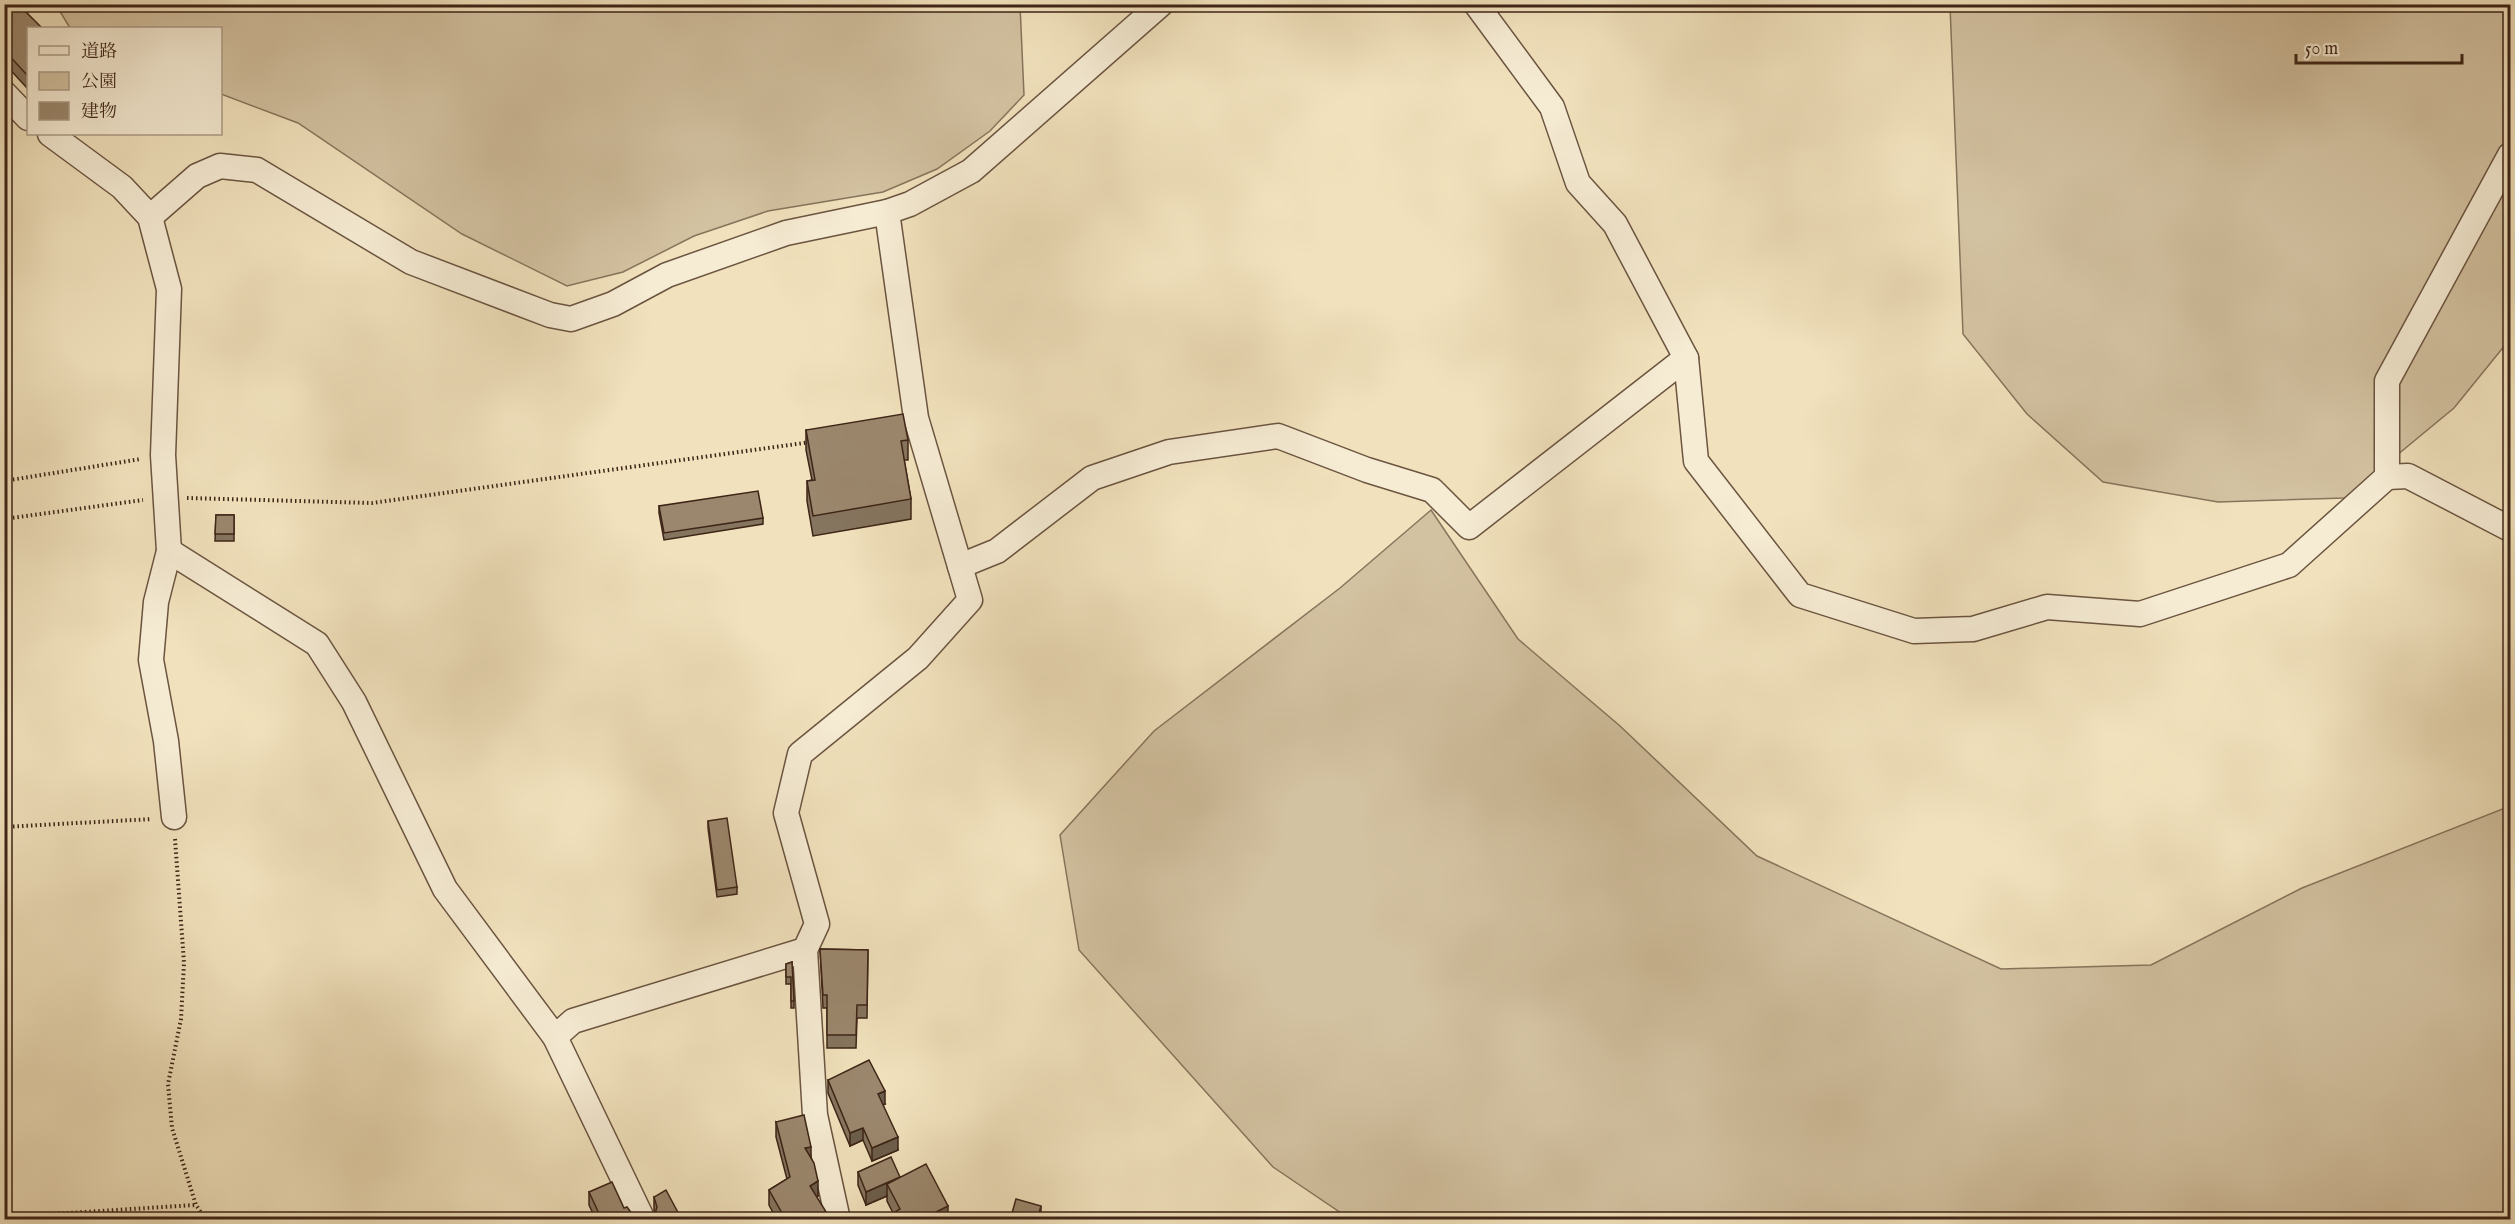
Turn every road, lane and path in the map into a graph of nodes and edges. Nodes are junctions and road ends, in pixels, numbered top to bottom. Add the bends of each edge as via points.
1 (1161, 4) edge
2 (1476, 4) edge
3 (4, 93) edge
4 (27, 117) edge
5 (51, 135) edge
6 (2511, 155) edge
7 (887, 212) junction
8 (150, 218) junction
9 (1686, 358) junction
10 (815, 441) edge
11 (163, 455) junction
12 (2387, 477) junction
13 (4, 481) edge
14 (165, 498) junction
15 (4, 519) edge
16 (2511, 529) edge
17 (169, 551) junction
18 (960, 566) junction
19 (174, 817) junction
20 (4, 827) edge
21 (805, 950) junction
22 (555, 1037) junction
23 (196, 1205) junction
24 (4, 1217) edge
25 (206, 1220) edge
26 (643, 1220) edge
27 (838, 1220) edge

1 - 7 street via 971,171
2 - 9 street via 1552,107 1578,183 1615,224
3 - 4 street
5 - 8 street via 122,187
6 - 12 street via 2387,381
7 - 8 street via 786,233 668,275 614,304 571,319 550,315 411,262 257,170 220,166 197,176
7 - 18 street via 916,418
8 - 11 street via 169,289
9 - 12 street via 1696,461 1800,595 1914,631 1973,629 2047,608 2140,614 2151,611 2289,565
9 - 18 street via 1469,527 1432,490 1278,436 1169,452 1092,478 997,551
10 - 14 path via 372,503
11 - 13 path
11 - 14 street
12 - 16 street via 2408,476
14 - 15 path
14 - 17 street
17 - 19 street via 156,602 151,660 166,741
17 - 22 street via 317,644 354,702 445,889
18 - 21 street via 970,600 918,658 800,754 786,813 817,924
19 - 20 path
19 - 23 path via 184,963 181,1019 168,1084 172,1128
21 - 22 street via 573,1021
21 - 27 street via 815,1115
22 - 26 street
23 - 24 path
23 - 25 path

